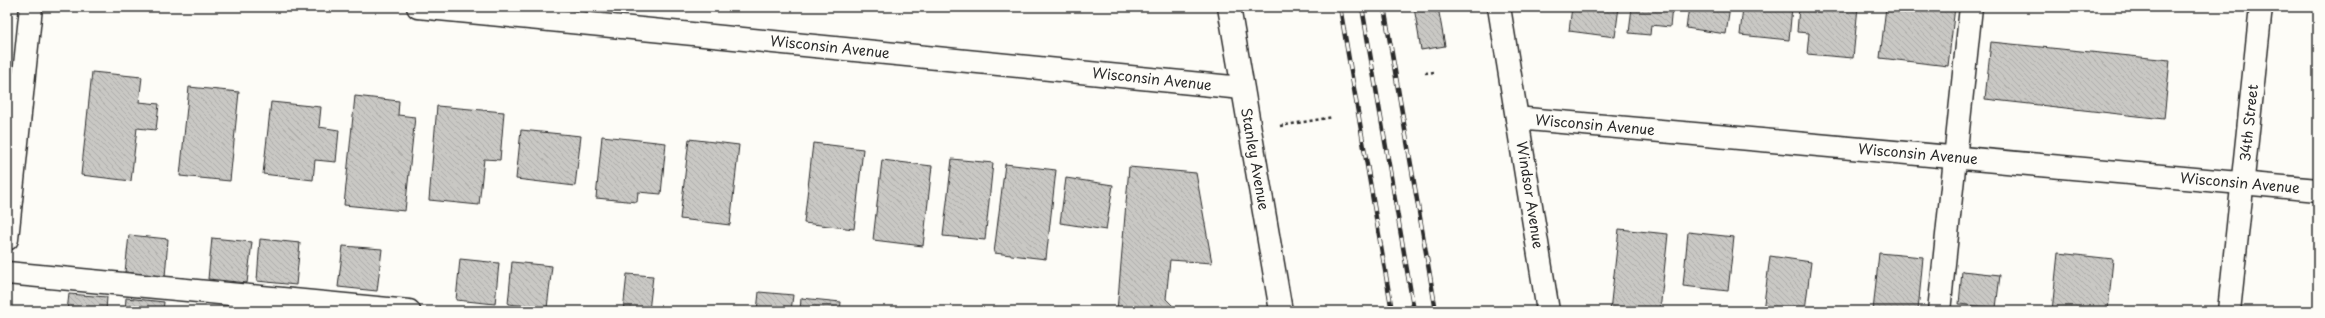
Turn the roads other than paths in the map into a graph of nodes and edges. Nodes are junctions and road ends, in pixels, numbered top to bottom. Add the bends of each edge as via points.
1 (31, 7) edge
2 (418, 7) edge
3 (1229, 7) edge
4 (1499, 7) edge
5 (1971, 7) edge
6 (2261, 7) edge
7 (1242, 88) junction
8 (1517, 118) junction
9 (1955, 157) junction
10 (2243, 183) junction
11 (2318, 190) edge
12 (7, 239) edge
13 (7, 273) edge
14 (409, 311) edge
15 (1281, 311) edge
16 (1548, 311) edge
17 (1939, 311) edge
18 (2229, 311) edge

1 - 12 street
2 - 7 street, Wisconsin Avenue
3 - 7 street, Stanley Avenue
4 - 8 street, Windsor Avenue
5 - 9 street
6 - 10 street, 34th Street
7 - 15 street, Stanley Avenue
8 - 9 street, Wisconsin Avenue
8 - 16 street, Windsor Avenue
9 - 10 street, Wisconsin Avenue
9 - 17 street
10 - 11 street, Wisconsin Avenue
10 - 18 street, 34th Street
13 - 14 street

